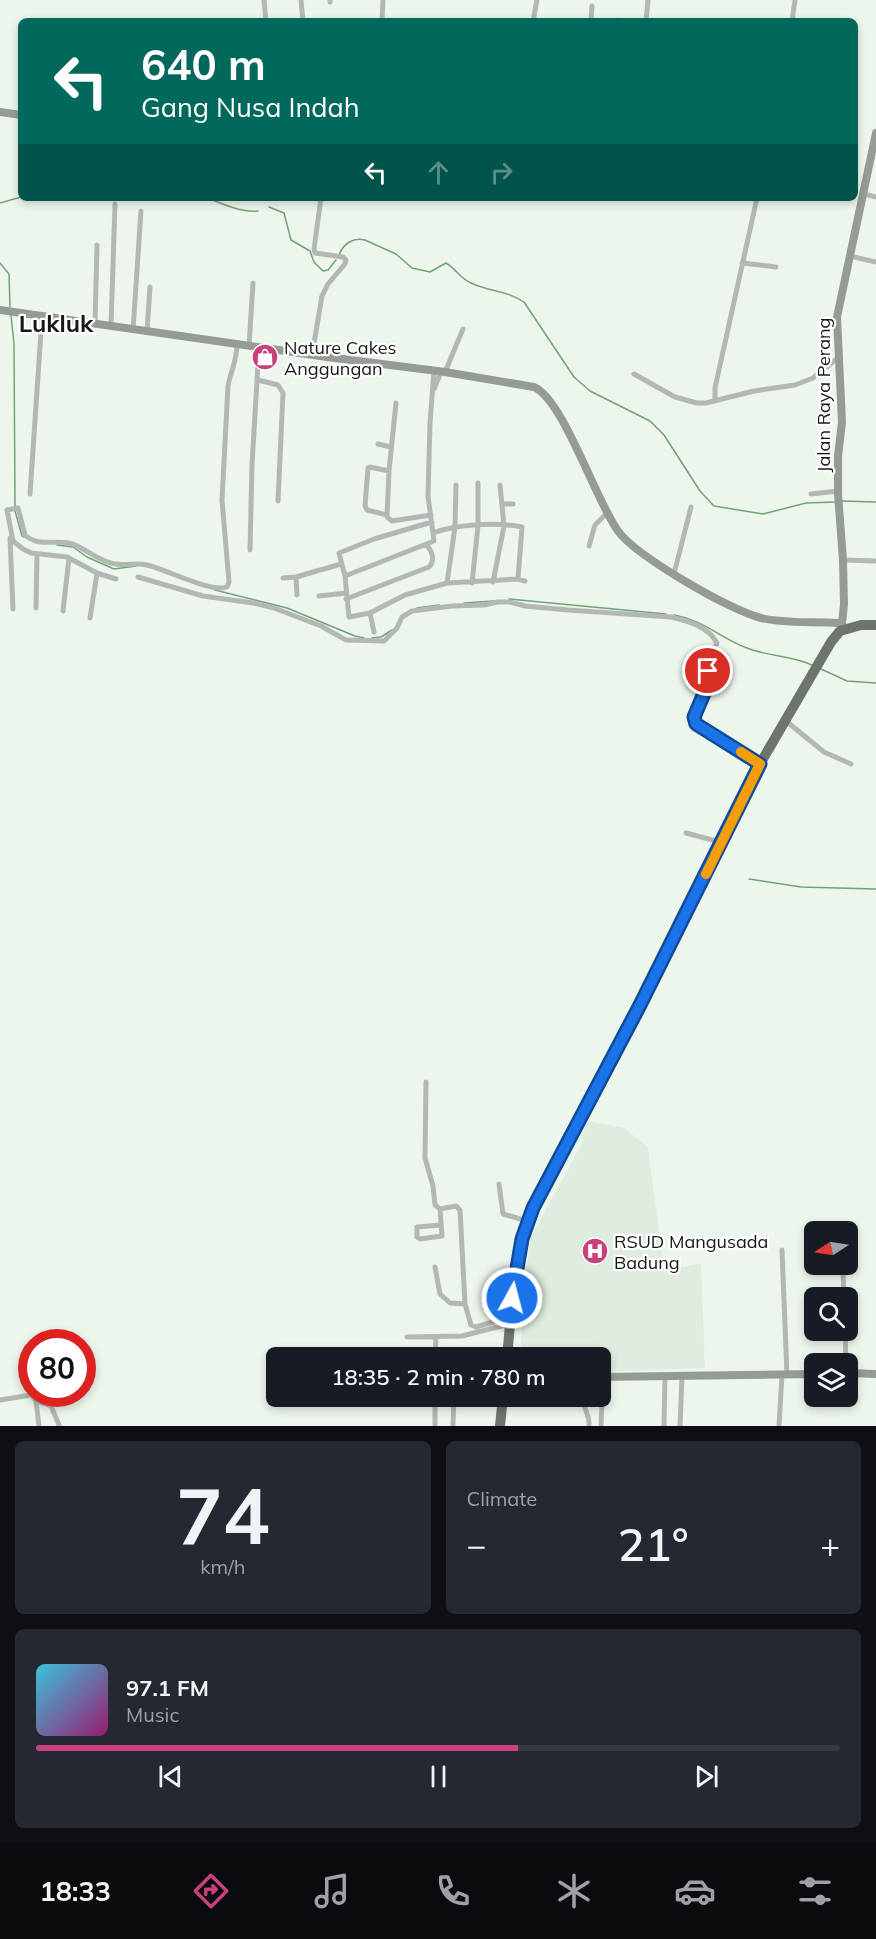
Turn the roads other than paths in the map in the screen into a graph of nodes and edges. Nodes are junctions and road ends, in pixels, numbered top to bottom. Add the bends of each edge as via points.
1 (264, 0) edge
2 (301, 0) edge
3 (382, 0) edge
4 (537, 0) edge
5 (648, 0) edge
6 (795, 0) edge
7 (592, 6) dead end
8 (266, 18) edge
9 (303, 18) edge
10 (382, 18) edge
11 (534, 18) edge
12 (591, 18) edge
13 (646, 18) edge
14 (792, 18) edge
15 (0, 112) edge
16 (18, 115) edge
17 (876, 133) edge
18 (858, 189) edge
19 (865, 192) junction
20 (876, 197) edge
21 (321, 201) edge
22 (756, 201) edge
23 (115, 204) dead end
24 (141, 211) dead end
25 (97, 245) dead end
26 (850, 256) junction
27 (876, 262) edge
28 (742, 263) junction
29 (776, 267) dead end
30 (254, 283) dead end
31 (150, 287) dead end
32 (7, 311) edge
33 (42, 317) junction
34 (95, 325) junction
35 (111, 326) junction
36 (463, 329) dead end
37 (133, 330) junction
38 (147, 332) junction
39 (237, 344) junction
40 (249, 346) junction
41 (259, 347) junction
42 (312, 355) junction
43 (839, 357) junction
44 (440, 371) junction
45 (634, 374) dead end
46 (258, 380) junction
47 (715, 401) junction
48 (396, 403) dead end
49 (378, 444) dead end
50 (391, 447) junction
51 (388, 471) junction
52 (478, 483) dead end
53 (456, 485) dead end
54 (500, 485) dead end
55 (838, 492) junction
56 (30, 494) dead end
57 (811, 494) dead end
58 (278, 501) dead end
59 (502, 504) junction
60 (513, 504) dead end
61 (691, 507) dead end
62 (606, 514) junction
63 (387, 515) junction
64 (430, 515) junction
65 (432, 522) junction
66 (478, 526) junction
67 (504, 526) junction
68 (455, 527) junction
69 (10, 533) junction
70 (434, 533) junction
71 (427, 545) junction
72 (589, 546) dead end
73 (250, 550) dead end
74 (37, 554) junction
75 (69, 558) junction
76 (843, 560) junction
77 (876, 561) edge
78 (341, 564) junction
79 (97, 573) junction
80 (674, 574) junction
81 (345, 576) junction
82 (138, 577) dead end
83 (296, 577) junction
84 (283, 578) dead end
85 (116, 579) dead end
86 (188, 579) junction
87 (518, 579) junction
88 (525, 580) dead end
89 (472, 582) junction
90 (493, 582) junction
91 (447, 584) junction
92 (184, 590) junction
93 (297, 595) dead end
94 (319, 596) dead end
95 (346, 596) junction
96 (36, 608) dead end
97 (13, 609) dead end
98 (63, 611) dead end
99 (370, 613) junction
100 (90, 618) dead end
101 (876, 625) edge
102 (843, 626) junction
103 (374, 632) dead end
104 (786, 721) junction
105 (760, 764) junction
106 (851, 764) dead end
107 (686, 833) dead end
108 (722, 842) junction
109 (426, 1082) dead end
110 (499, 1184) dead end
111 (440, 1209) junction
112 (527, 1221) junction
113 (441, 1225) junction
114 (782, 1250) dead end
115 (435, 1267) dead end
116 (465, 1304) junction
117 (510, 1320) junction
118 (407, 1337) dead end
119 (436, 1337) junction
120 (508, 1342) junction
121 (436, 1347) edge
122 (508, 1347) edge
123 (511, 1347) edge
124 (858, 1373) edge
125 (804, 1374) edge
126 (876, 1374) edge
127 (785, 1375) junction
128 (611, 1376) edge
129 (665, 1376) junction
130 (682, 1376) junction
131 (18, 1397) edge
132 (0, 1400) edge
133 (37, 1407) edge
134 (51, 1407) edge
135 (435, 1407) edge
136 (454, 1407) edge
137 (502, 1407) edge
138 (583, 1407) edge
139 (602, 1407) edge
140 (58, 1425) edge
141 (589, 1425) edge
142 (39, 1426) edge
143 (435, 1426) edge
144 (453, 1426) edge
145 (500, 1426) edge
146 (602, 1426) edge
147 (664, 1426) edge
148 (680, 1426) edge
149 (779, 1426) edge

1 - 8 street
2 - 9 street
3 - 10 street
4 - 11 street
5 - 13 street
6 - 14 street
7 - 12 street
15 - 16 main road
17 - 19 main road, Jalan Raya Perang
18 - 19 main road
19 - 20 street
19 - 26 main road, Jalan Raya Perang
21 - 42 street via 315,253 346,260 322,296
22 - 28 street
23 - 35 street
24 - 37 street
25 - 34 street
26 - 27 street
26 - 43 main road, Jalan Raya Perang via 837,317
28 - 29 street
28 - 47 street
30 - 40 street
31 - 38 street
32 - 33 main road
33 - 34 main road
33 - 56 street
34 - 35 main road
35 - 37 main road
36 - 44 street
37 - 38 main road
38 - 39 main road
39 - 40 main road
39 - 86 street via 228,386 222,475 229,584 222,589
40 - 41 main road
41 - 42 main road
41 - 46 street
42 - 44 main road
43 - 47 street via 801,383
43 - 55 main road, Jalan Raya Perang via 842,422
44 - 62 main road via 534,387 545,393 565,426
44 - 64 street via 432,393
45 - 47 street via 675,397 697,403
46 - 58 street via 278,385 283,393
46 - 73 street
48 - 50 street
49 - 50 street
50 - 51 street
51 - 63 street
51 - 63 street via 368,468 365,506
52 - 66 street
53 - 68 street
54 - 59 street
55 - 57 street
55 - 76 main road, Jalan Raya Perang
59 - 60 street
59 - 67 street
61 - 80 street
62 - 72 street via 595,525
62 - 80 main road via 625,540
63 - 64 street via 392,522
64 - 65 street
65 - 70 street
65 - 78 street via 341,551
66 - 67 street
66 - 68 street
66 - 89 street
67 - 87 street via 523,529
67 - 90 street
68 - 70 street
68 - 91 street
69 - 74 street via 18,546
69 - 86 street via 7,510 18,508 29,539 71,544 112,564 144,564
69 - 97 street
70 - 71 street via 434,541
71 - 81 street
71 - 95 street via 433,558 429,567
74 - 75 street
74 - 96 street
75 - 79 street
75 - 98 street
76 - 77 street
76 - 102 main road, Jalan Raya Perang
78 - 81 street
78 - 83 street
79 - 85 street
79 - 100 street
80 - 102 main road via 736,609 761,618
81 - 95 street
82 - 92 street
83 - 84 street
83 - 93 street
86 - 92 street
87 - 88 street
87 - 90 street
89 - 90 street
89 - 91 street
91 - 99 street via 405,595
92 - 105 street via 274,608 346,640 372,642 384,641 402,617 412,611 498,602 686,621 709,634 717,644 694,721
94 - 95 street
95 - 99 street via 349,617
99 - 103 street
101 - 102 highway
102 - 104 highway
104 - 105 highway
104 - 106 street via 824,752
105 - 108 highway
107 - 108 street
108 - 112 highway
109 - 111 street via 426,1163 435,1205
110 - 112 street via 504,1214
111 - 113 street
111 - 116 street via 456,1206 460,1210
112 - 117 highway
113 - 113 street via 441,1237 417,1237 417,1227
114 - 127 street
115 - 116 street via 440,1294 450,1303
116 - 117 street via 473,1327
117 - 119 street via 462,1336
117 - 120 highway
118 - 119 street
119 - 121 street
120 - 122 highway
120 - 123 highway
124 - 126 main road
125 - 127 main road
127 - 130 main road
127 - 149 street
128 - 129 main road
129 - 130 main road
129 - 147 street
130 - 148 street
131 - 132 street
133 - 142 street
134 - 140 street
135 - 143 street
136 - 144 street
137 - 145 highway
138 - 141 street
139 - 146 street

